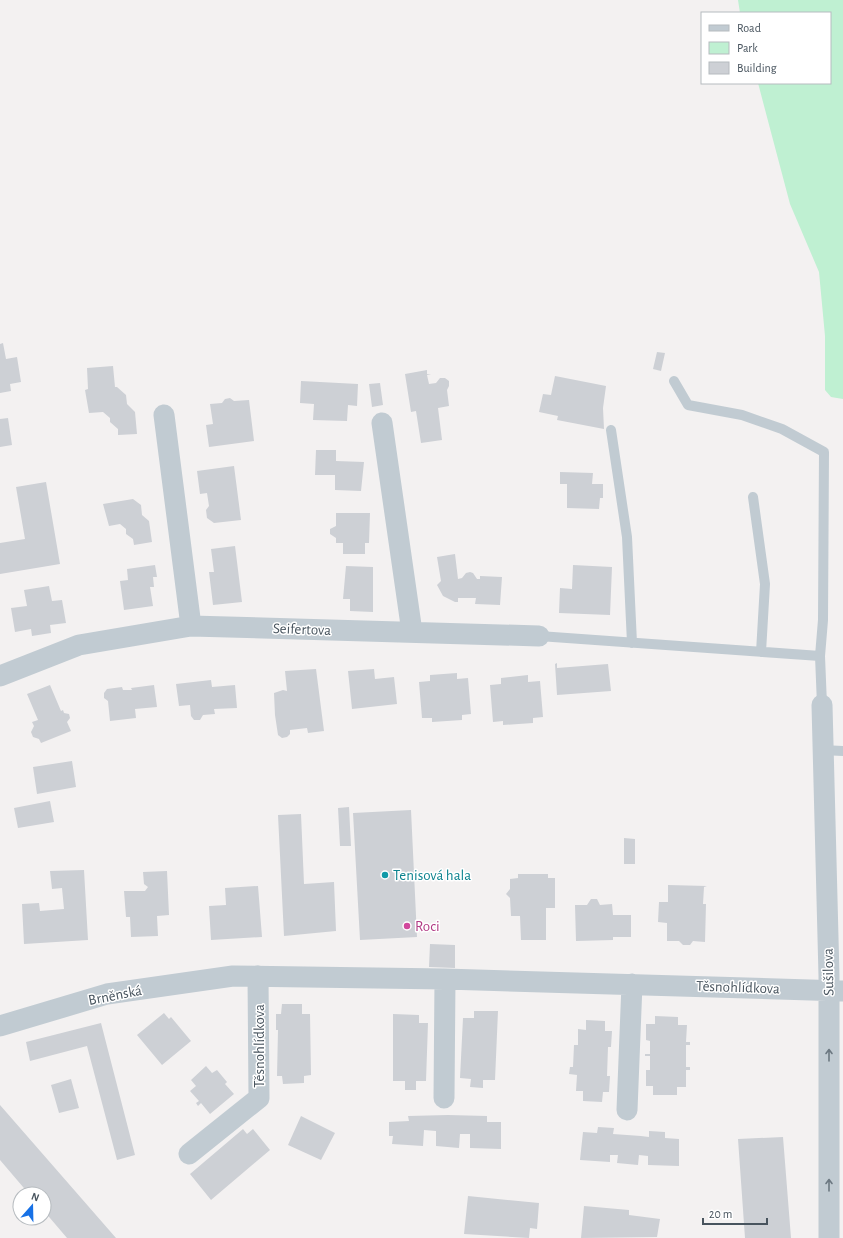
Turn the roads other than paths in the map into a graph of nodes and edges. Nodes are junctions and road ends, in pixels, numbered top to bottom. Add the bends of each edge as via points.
1 (674, 381) dead end
2 (164, 415) dead end
3 (382, 423) dead end
4 (611, 430) dead end
5 (753, 497) dead end
6 (191, 626) junction
7 (412, 632) junction
8 (539, 636) joint
9 (632, 643) junction
10 (761, 652) junction
11 (820, 656) junction
12 (0, 676) edge
13 (822, 705) joint
14 (822, 750) junction
15 (843, 751) edge
16 (233, 976) joint
17 (258, 976) junction
18 (445, 979) junction
19 (632, 984) junction
20 (836, 991) edge
21 (0, 1026) edge
22 (444, 1098) dead end
23 (627, 1110) dead end
24 (189, 1154) dead end
25 (829, 1238) edge

1 - 11 lane via 688,405 742,415 782,429 824,452 823,620
2 - 6 street
3 - 7 street
4 - 9 lane via 627,538
5 - 10 lane via 765,584
6 - 7 street, Seifertova
6 - 12 street, Seifertova via 79,645
7 - 8 street, Seifertova
8 - 9 lane
9 - 10 lane
10 - 11 lane
11 - 13 lane
13 - 14 street, Sušilova
14 - 15 lane
14 - 20 street, Sušilova
16 - 17 street, Těsnohlídkova
16 - 21 street, Brněnská via 107,994
17 - 18 street, Těsnohlídkova
17 - 24 street, Těsnohlídkova via 259,1098
18 - 19 street, Těsnohlídkova
18 - 22 street
19 - 20 street, Těsnohlídkova
19 - 23 street
25 -> 20 street, Sušilova

